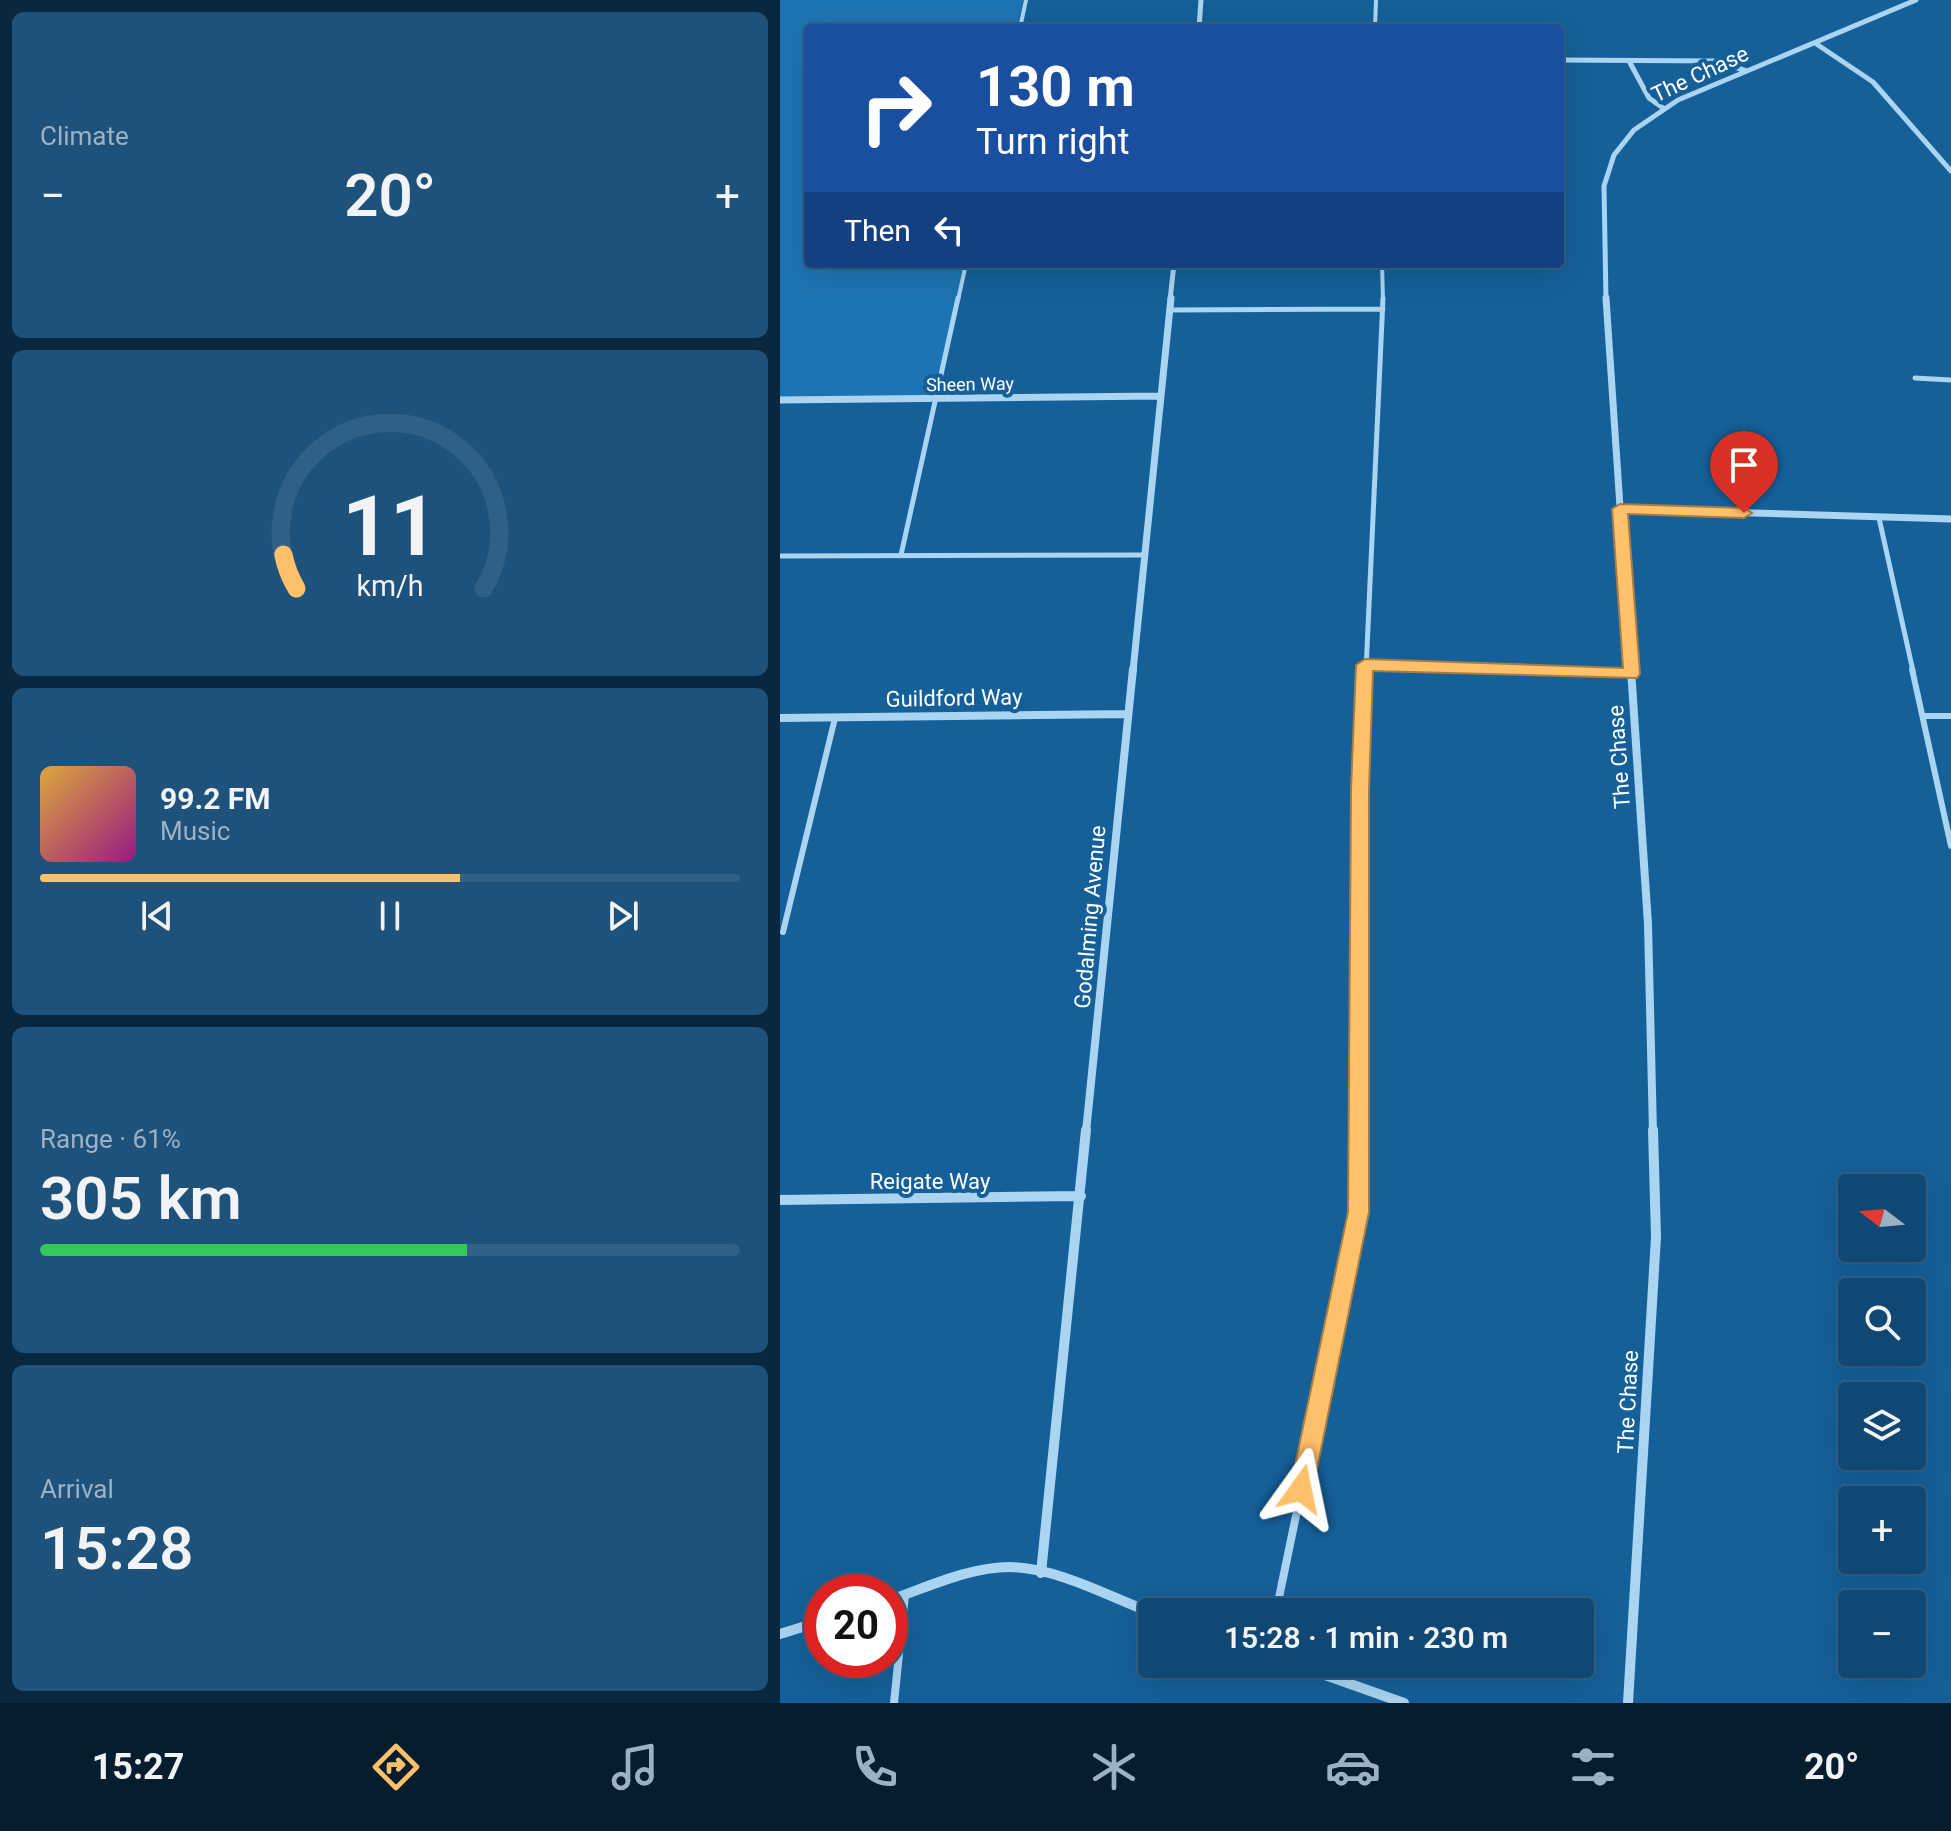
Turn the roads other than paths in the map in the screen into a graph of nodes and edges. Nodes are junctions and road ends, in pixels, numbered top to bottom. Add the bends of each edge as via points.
1 (1026, 0) edge
2 (1201, 0) edge
3 (1376, 0) edge
4 (1916, 0) edge
5 (1021, 24) edge
6 (1199, 24) edge
7 (1375, 24) edge
8 (1815, 43) junction
9 (1564, 60) edge
10 (1629, 61) junction
11 (1747, 71) junction
12 (1663, 108) junction
13 (1951, 171) edge
14 (965, 268) edge
15 (1174, 268) edge
16 (1382, 268) edge
17 (1383, 309) junction
18 (1169, 310) junction
19 (1915, 378) dead end
20 (1951, 380) edge
21 (1160, 396) junction
22 (936, 398) junction
23 (780, 400) edge
24 (1620, 509) junction
25 (1879, 518) junction
26 (1951, 519) edge
27 (901, 555) junction
28 (1144, 555) junction
29 (780, 556) edge
30 (1365, 665) junction
31 (1632, 674) junction
32 (1128, 714) junction
33 (1923, 716) junction
34 (1951, 716) edge
35 (780, 718) edge
36 (835, 718) junction
37 (1951, 846) edge
38 (781, 932) edge
39 (780, 942) edge
40 (1081, 1196) junction
41 (780, 1200) edge
42 (1041, 1573) junction
43 (908, 1594) edge
44 (1279, 1598) edge
45 (1138, 1608) edge
46 (804, 1627) edge
47 (780, 1634) edge
48 (897, 1678) edge
49 (1333, 1678) edge
50 (894, 1703) edge
51 (1404, 1703) edge
52 (1628, 1703) edge

1 - 5 lane
2 - 6 street
3 - 7 lane
4 - 8 street, The Chase
8 - 11 street, The Chase
8 - 13 street via 1873,82
9 - 10 street
10 - 11 street via 1715,61
10 - 12 street via 1649,98
11 - 12 street, The Chase
12 - 24 street, The Chase via 1634,130 1614,155 1602,203
14 - 22 lane
15 - 18 street, Godalming Avenue
16 - 17 lane
17 - 18 lane
17 - 30 lane
18 - 21 street, Godalming Avenue
19 - 20 lane
21 - 22 street, Sheen Way
21 - 28 street, Godalming Avenue
22 - 23 street, Sheen Way
22 - 27 lane
24 - 25 street
24 - 31 street, The Chase
25 - 26 street
25 - 33 lane
27 - 28 lane
27 - 29 lane
28 - 32 street, Godalming Avenue
30 - 31 lane
30 - 44 lane via 1359,1212
31 - 52 street, The Chase via 1648,924 1656,1237
32 - 36 street, Guildford Way
32 - 40 street, Godalming Avenue
33 - 34 lane
33 - 37 lane
35 - 36 street, Guildford Way
36 - 38 lane
38 - 39 lane
40 - 41 street, Reigate Way
40 - 42 street, Godalming Avenue
42 - 43 street via 1013,1566 989,1569
42 - 45 street
46 - 47 street
48 - 50 lane
49 - 51 street

